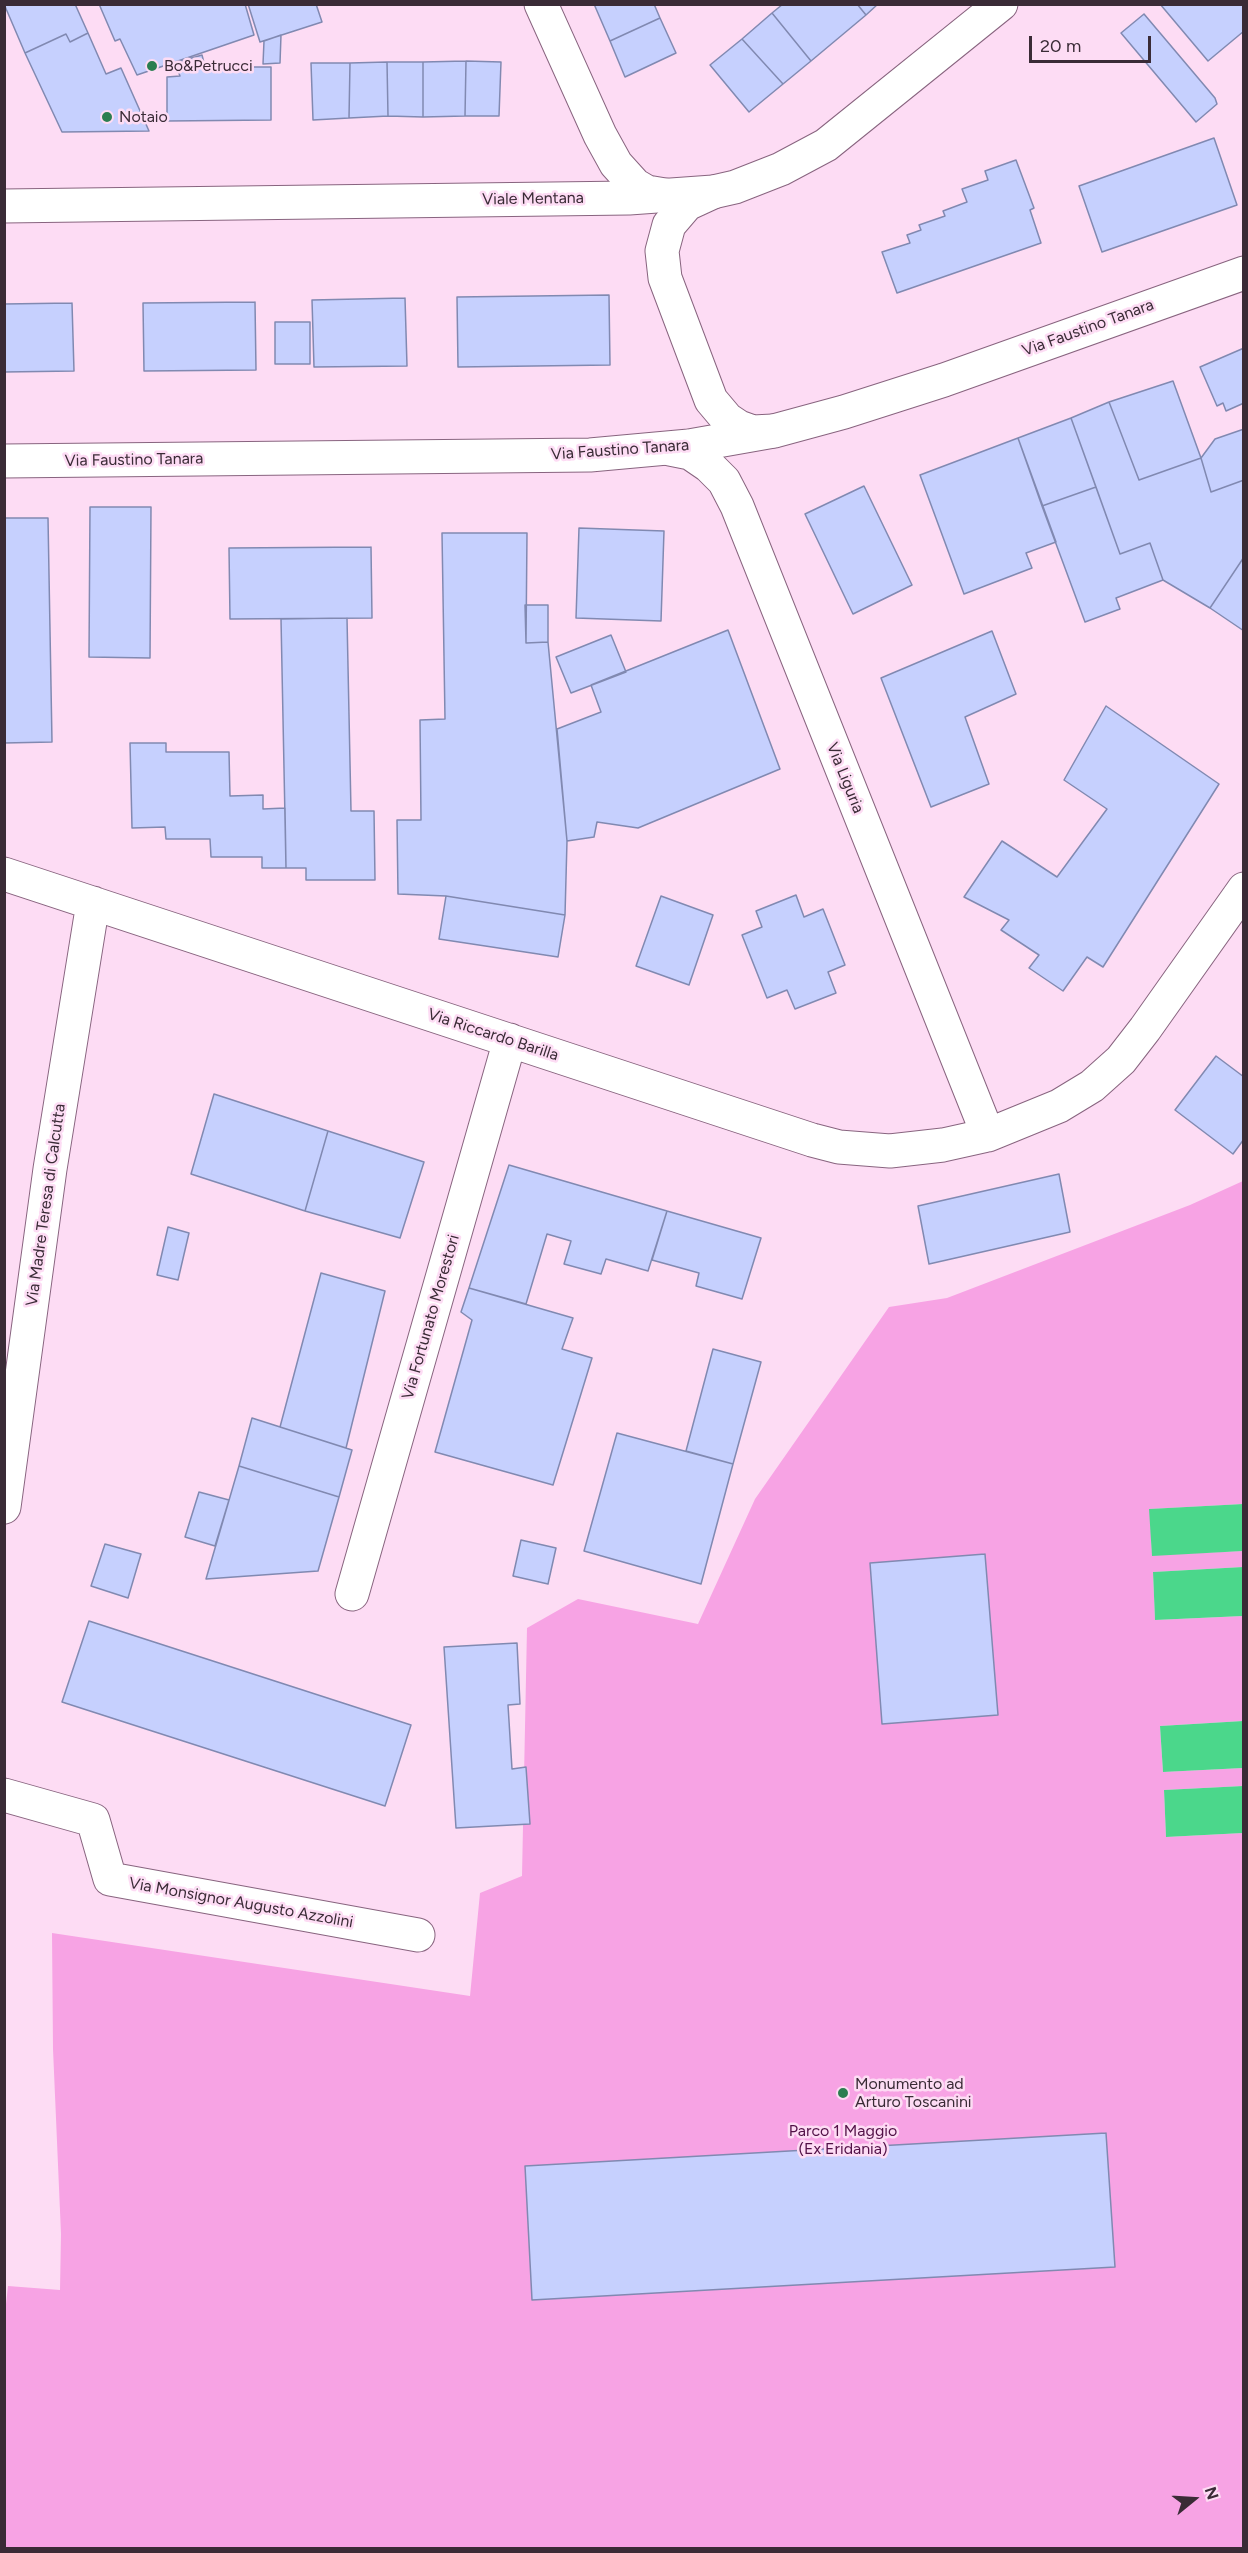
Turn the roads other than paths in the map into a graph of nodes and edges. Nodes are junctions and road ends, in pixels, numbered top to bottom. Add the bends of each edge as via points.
1 (541, 4) edge
2 (1001, 4) edge
3 (713, 192) junction
4 (673, 196) junction
5 (4, 206) edge
6 (1244, 273) edge
7 (774, 431) junction
8 (670, 449) junction
9 (4, 461) edge
10 (4, 874) edge
11 (1244, 889) edge
12 (93, 903) junction
13 (510, 1040) junction
14 (988, 1135) junction
15 (9, 1446) edge
16 (4, 1507) edge
17 (352, 1594) dead end
18 (4, 1795) edge
19 (418, 1935) dead end

1 - 4 street via 616,164 635,185 660,196
2 - 3 street, Viale Mentana via 826,145 781,169
3 - 4 street, Viale Mentana
3 - 7 street via 687,204 669,225 662,251 665,278 711,400 739,427 753,432
4 - 5 street, Viale Mentana
6 - 7 street, Via Faustino Tanara via 944,380
7 - 8 street, Via Faustino Tanara
8 - 9 street, Via Faustino Tanara via 590,454
8 - 14 street, Via Liguria via 690,453 709,466 724,482 736,506
10 - 12 street, Via Riccardo Barilla
11 - 14 street, Via Riccardo Barilla via 1121,1060 1092,1086 1059,1106
12 - 13 street, Via Riccardo Barilla
12 - 15 street, Via Madre Teresa di Calcutta
13 - 14 street, Via Riccardo Barilla via 839,1147 890,1150 943,1145
13 - 17 street, Via Fortunato Morestori
15 - 16 street, Via Madre Teresa di Calcutta
18 - 19 street, Via Monsignor Augusto Azzolini via 93,1820 110,1879

